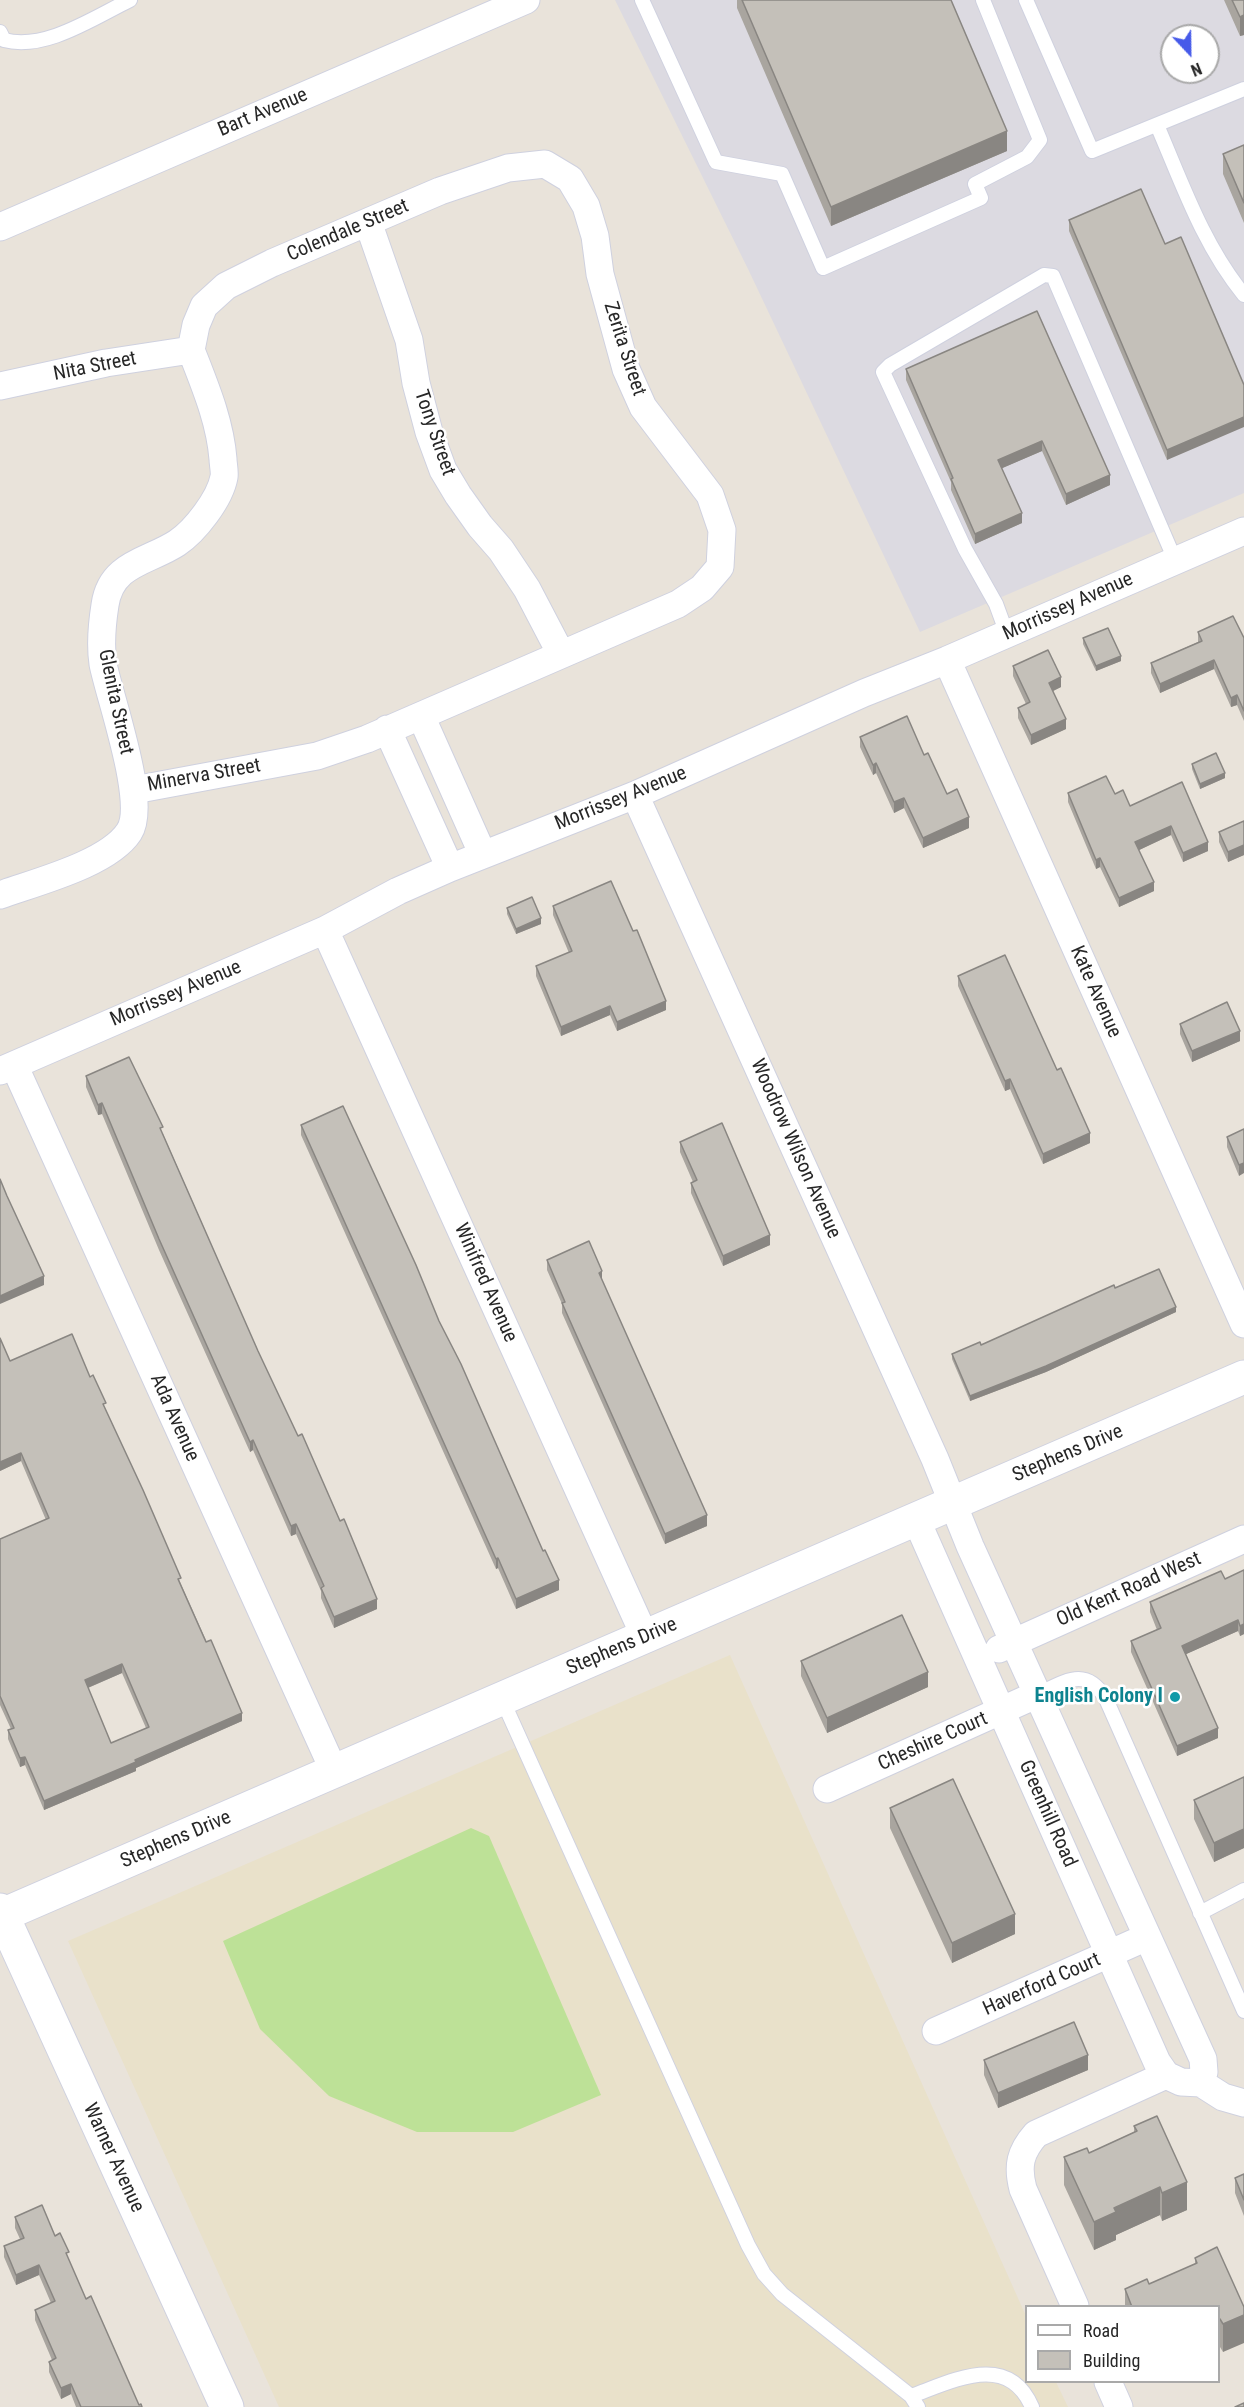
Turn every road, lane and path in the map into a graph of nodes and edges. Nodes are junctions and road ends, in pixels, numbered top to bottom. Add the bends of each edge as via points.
1 (130, 0) edge
2 (526, 0) edge
3 (642, 0) edge
4 (983, 0) edge
5 (1026, 0) edge
6 (0, 32) edge
7 (1244, 89) edge
8 (1157, 124) junction
9 (545, 164) joint
10 (368, 222) junction
11 (0, 227) edge
12 (1244, 295) edge
13 (191, 350) junction
14 (0, 386) edge
15 (1244, 531) edge
16 (1175, 560) junction
17 (720, 567) joint
18 (1007, 634) junction
19 (561, 654) junction
20 (947, 660) junction
21 (421, 716) junction
22 (387, 729) junction
23 (134, 789) junction
24 (635, 795) junction
25 (483, 855) junction
26 (450, 868) junction
27 (0, 895) edge
28 (325, 930) junction
29 (7, 1068) edge
30 (1244, 1323) edge
31 (1244, 1377) edge
32 (954, 1503) junction
33 (916, 1519) junction
34 (1244, 1539) edge
35 (645, 1637) junction
36 (1014, 1642) junction
37 (978, 1658) junction
38 (1038, 1694) junction
39 (502, 1699) junction
40 (1001, 1712) junction
41 (334, 1771) junction
42 (827, 1789) dead end
43 (1244, 1890) edge
44 (1200, 1913) junction
45 (1, 1914) edge
46 (1148, 1937) junction
47 (1110, 1955) junction
48 (1244, 2011) edge
49 (936, 2031) dead end
50 (1166, 2075) junction
51 (1201, 2083) junction
52 (1244, 2103) edge
53 (1074, 2305) edge
54 (1108, 2383) edge
55 (914, 2401) edge
56 (227, 2407) edge
57 (1032, 2407) edge
58 (1119, 2407) edge

1 - 6 lane via 40,42 17,44 4,40
2 - 11 street, Bart Avenue
3 - 4 lane via 717,162 782,174 823,268 981,198 975,184 1028,157 1041,140
5 - 8 lane via 1092,151
7 - 8 lane
8 - 12 lane via 1205,236
9 - 10 street, Colendale Street via 508,168 440,191
9 - 17 street, Zerita Street via 570,179 586,206 600,274 627,369 643,407 710,495 722,530
10 - 13 street, Colendale Street via 226,286 204,306
10 - 19 street, Tony Street via 409,340 426,422 443,470 527,589
13 - 14 street, Nita Street
13 - 23 street, Glenita Street via 212,404 224,477 193,530 128,567 109,588 105,601 103,662
15 - 16 street, Morrissey Avenue
16 - 18 street, Morrissey Avenue
16 - 18 lane via 1053,276 1044,275 884,372
17 - 19 street, Minerva Street via 702,588 678,604
18 - 20 street, Morrissey Avenue
19 - 21 street, Minerva Street
20 - 24 street, Morrissey Avenue
20 - 30 street, Kate Avenue
21 - 22 street, Minerva Street
21 - 25 street
22 - 23 street, Minerva Street via 317,756
22 - 26 street
23 - 27 street, Minerva Street via 135,813 130,831 116,846 96,860
24 - 25 street, Morrissey Avenue
24 - 32 street, Woodrow Wilson Avenue
25 - 26 street, Morrissey Avenue
26 - 28 street, Morrissey Avenue
28 - 29 street, Morrissey Avenue
28 - 35 street, Winifred Avenue
29 - 41 street, Ada Avenue
31 - 32 street, Stephens Drive
32 - 33 street, Stephens Drive
32 - 36 street, Greenhill Road
33 - 35 street, Stephens Drive
33 - 37 street, Greenhill Road
34 - 36 street, Old Kent Road West
35 - 39 street, Stephens Drive
36 - 37 street, Old Kent Road West
36 - 38 street, Greenhill Road
37 - 40 street, Greenhill Road
38 - 40 street, Cheshire Court
38 - 44 lane via 1080,1678 1099,1688
38 - 46 street, Greenhill Road
39 - 41 street, Stephens Drive
39 - 55 lane via 764,2274 782,2295
40 - 42 street, Cheshire Court
40 - 47 street, Greenhill Road
41 - 45 street, Stephens Drive
43 - 44 lane
44 - 48 lane
45 - 56 street, Warner Avenue
46 - 47 street, Haverford Court
46 - 51 street, Greenhill Road via 1203,2059
47 - 49 street, Haverford Court
47 - 50 street, Greenhill Road
50 - 51 street via 1181,2082
50 - 53 street via 1036,2134 1020,2161 1023,2189
51 - 52 street via 1222,2097
54 - 58 street
55 - 57 lane via 966,2377 992,2373 1006,2377 1027,2395

